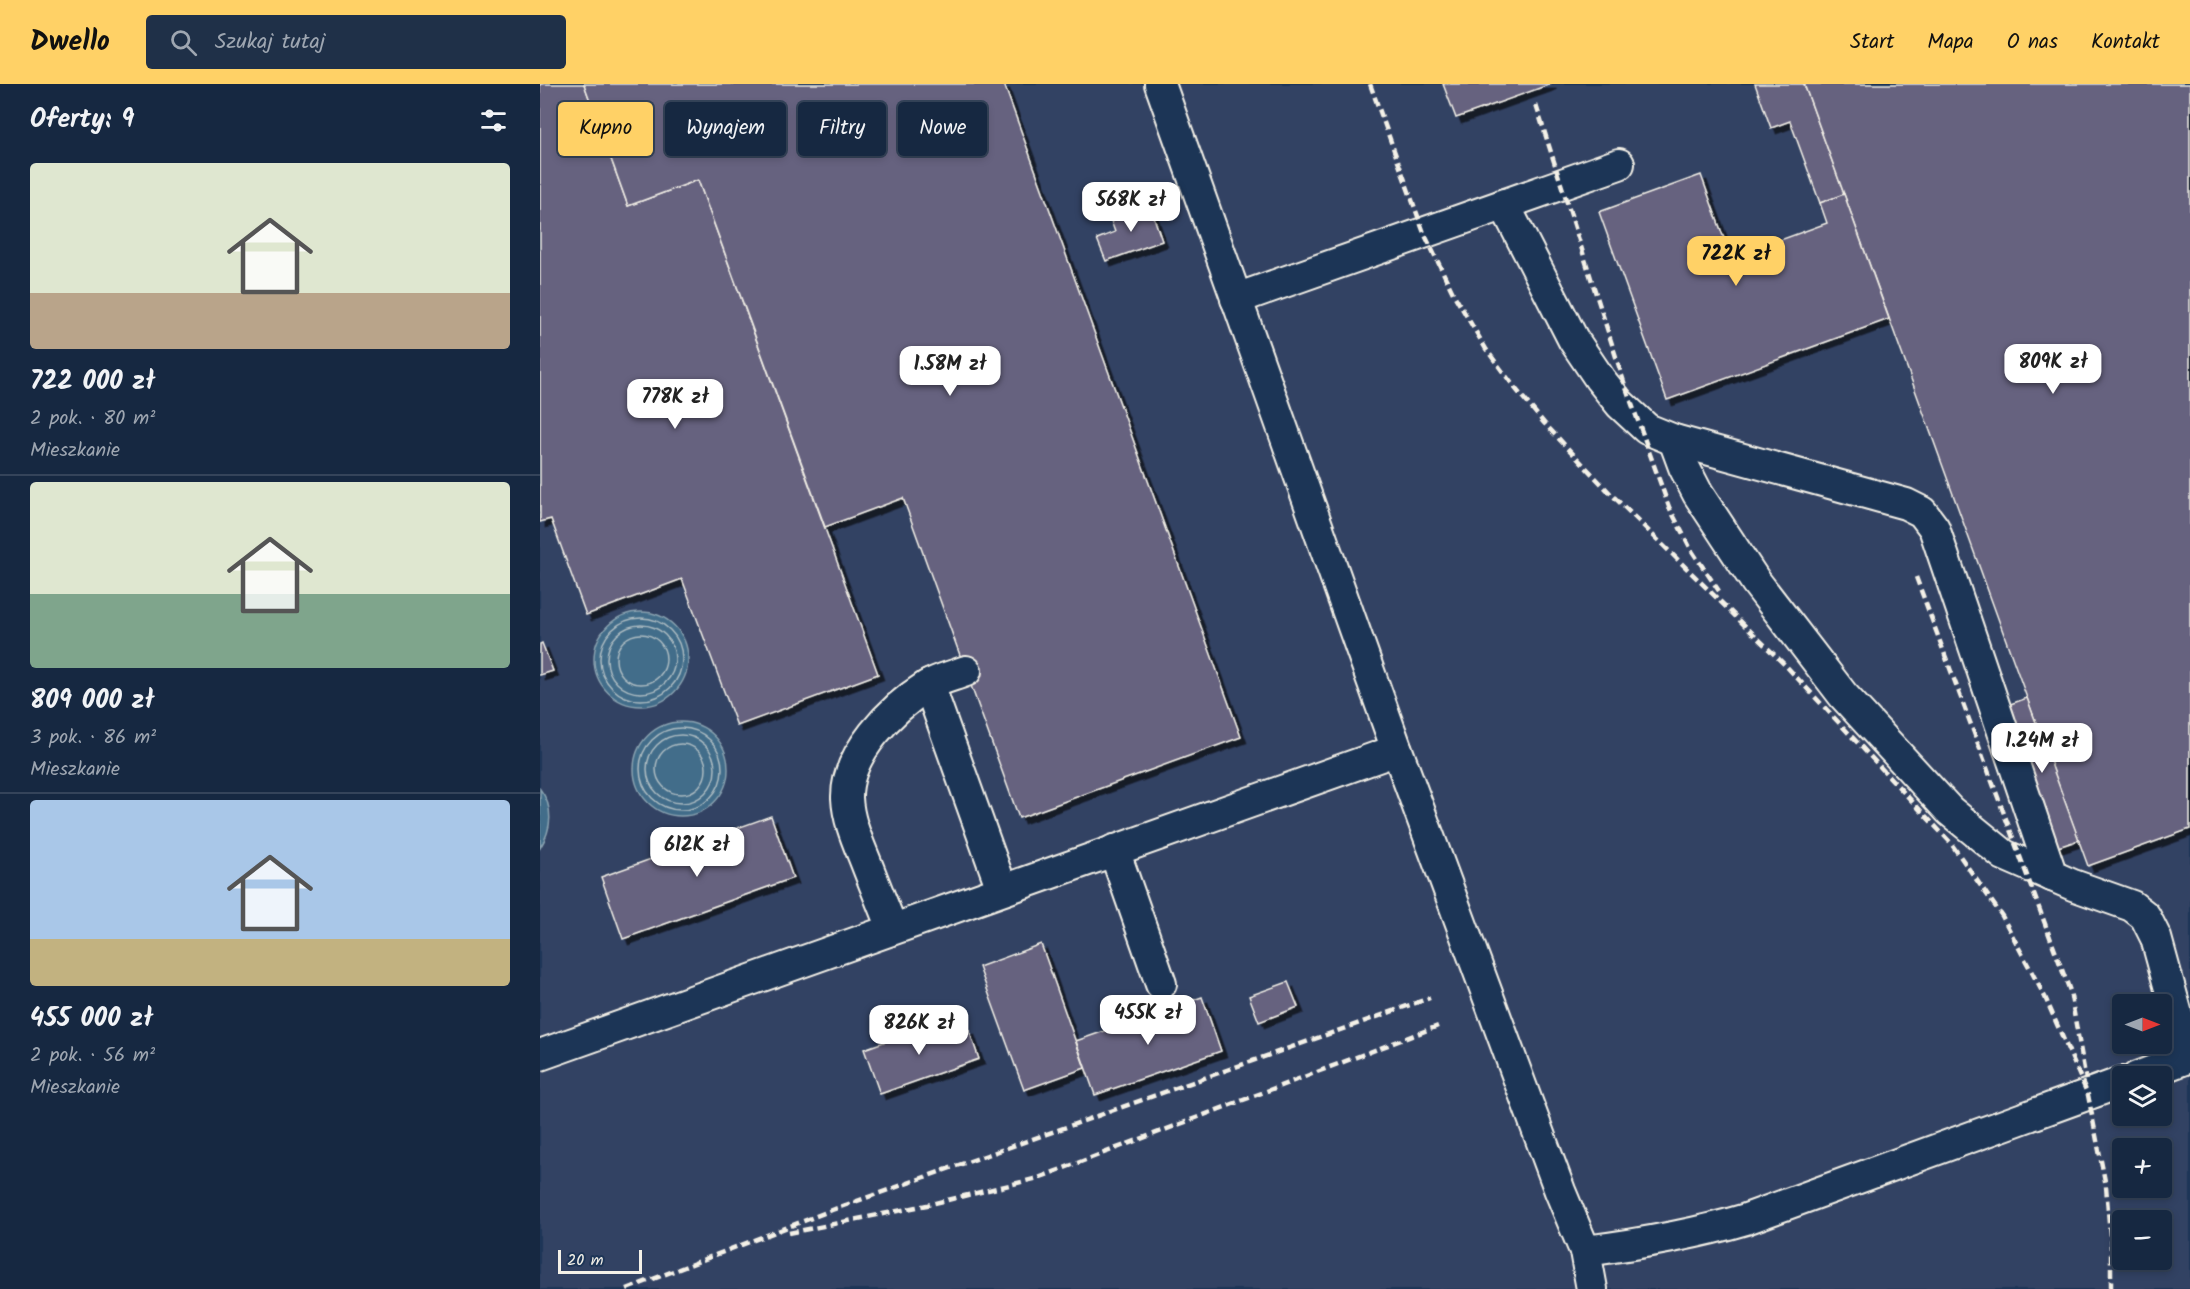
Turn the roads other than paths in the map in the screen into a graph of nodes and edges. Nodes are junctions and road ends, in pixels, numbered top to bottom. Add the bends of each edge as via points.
1 (1160, 84) edge
2 (1619, 164) dead end
3 (1504, 204) junction
4 (1236, 299) junction
5 (1674, 440) junction
6 (966, 671) dead end
7 (929, 685) junction
8 (1397, 750) junction
9 (1114, 850) junction
10 (2052, 876) junction
11 (1002, 890) junction
12 (892, 928) junction
13 (1161, 984) dead end
14 (540, 1055) edge
15 (2190, 1058) edge
16 (2168, 1066) edge
17 (2112, 1086) edge
18 (1585, 1251) junction
19 (1592, 1289) edge

1 - 4 lane
2 - 3 lane
3 - 4 lane
3 - 5 lane via 1573,339 1600,379 1647,429
4 - 8 lane
5 - 10 lane via 1698,494 1743,562 1843,695 1950,811 2004,855
5 - 10 lane via 1906,504 1922,512 1934,528
6 - 7 lane
7 - 11 lane
7 - 12 lane via 881,724 866,743 850,778 847,797 851,823
8 - 9 lane
8 - 18 lane
9 - 11 lane
9 - 13 lane
10 - 15 lane via 2132,906 2145,916 2156,938
11 - 12 lane
12 - 14 lane
15 - 16 lane
17 - 18 lane via 1737,1222 1652,1242
18 - 19 lane

